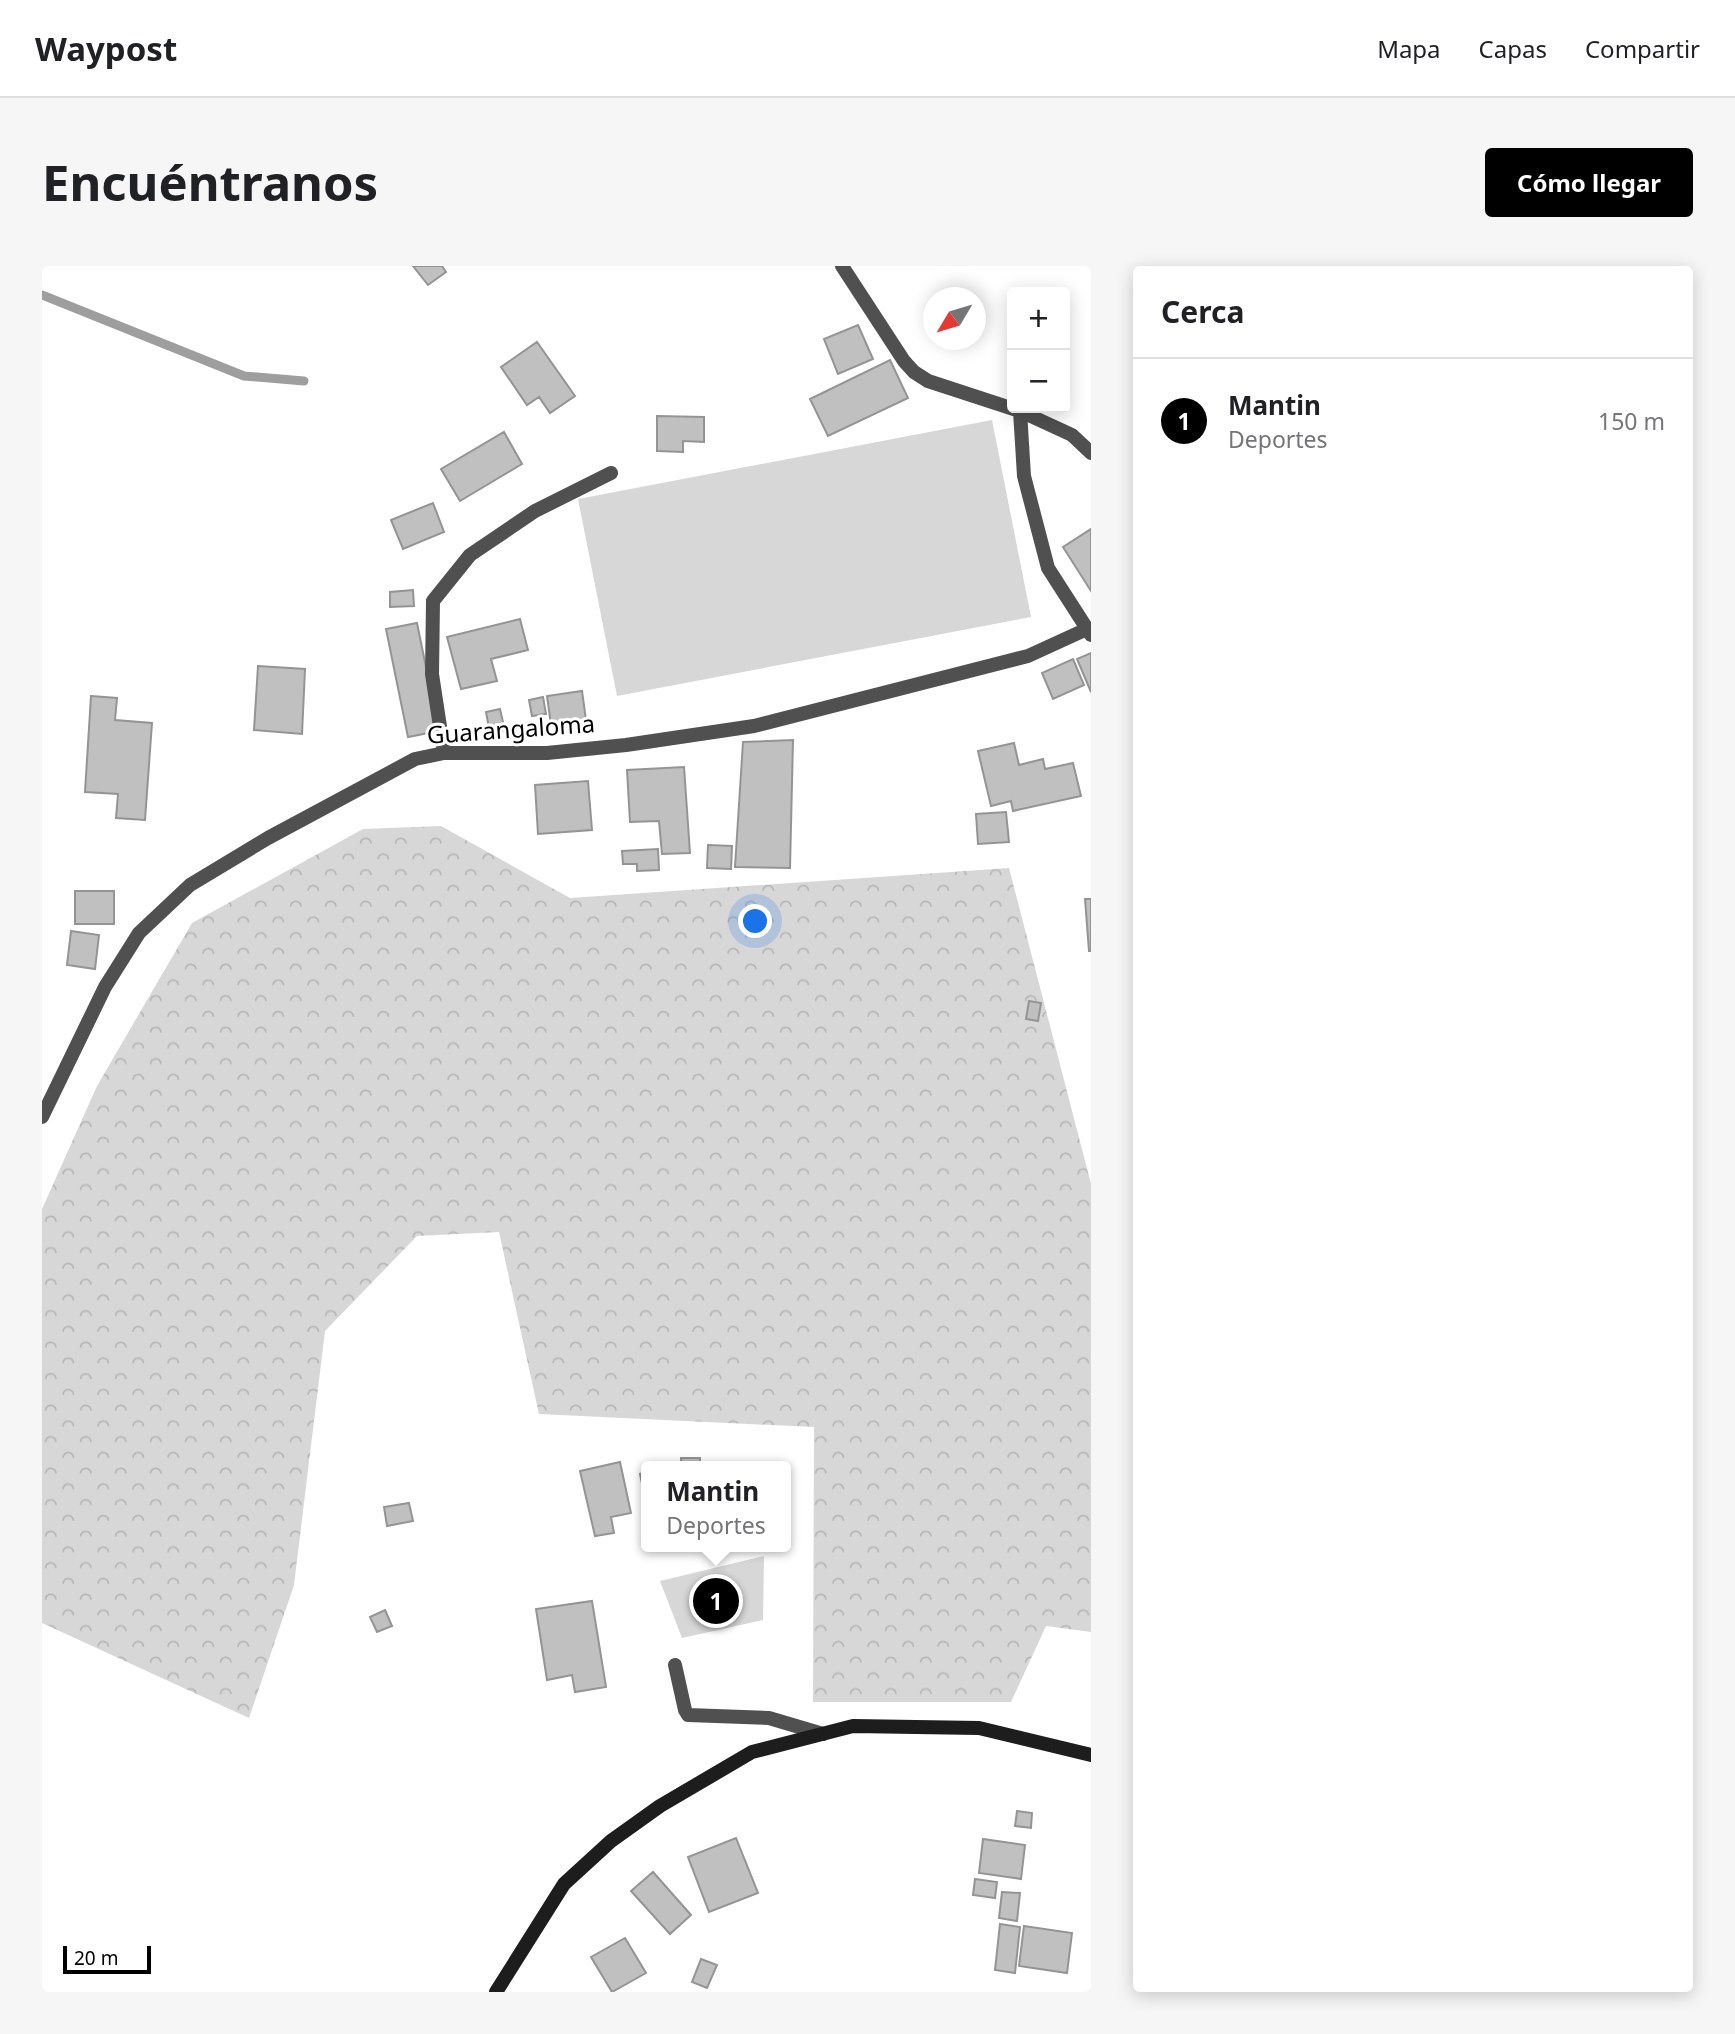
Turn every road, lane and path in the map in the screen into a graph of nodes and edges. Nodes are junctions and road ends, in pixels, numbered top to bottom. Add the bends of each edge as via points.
1 (842, 266) edge
2 (1007, 407) edge
3 (1020, 413) edge
4 (1024, 413) edge
5 (1091, 453) edge
6 (611, 473) dead end
7 (1089, 632) edge
8 (444, 753) junction
9 (42, 1116) edge
10 (675, 1665) dead end
11 (823, 1734) junction
12 (1091, 1755) edge
13 (496, 1992) edge

1 - 2 street via 914,372 928,381
3 - 7 street via 1024,476 1048,568
4 - 5 street via 1072,435
6 - 8 street via 535,511 470,555 433,601 432,674
7 - 8 street, Guarangaloma via 1028,656 754,726 547,753
8 - 9 street, Guarangaloma via 415,760 190,885 139,933 105,987
10 - 11 street via 688,1715 769,1718
11 - 12 main road via 853,1726 979,1728
11 - 13 main road via 752,1752 660,1806 611,1842 565,1884

